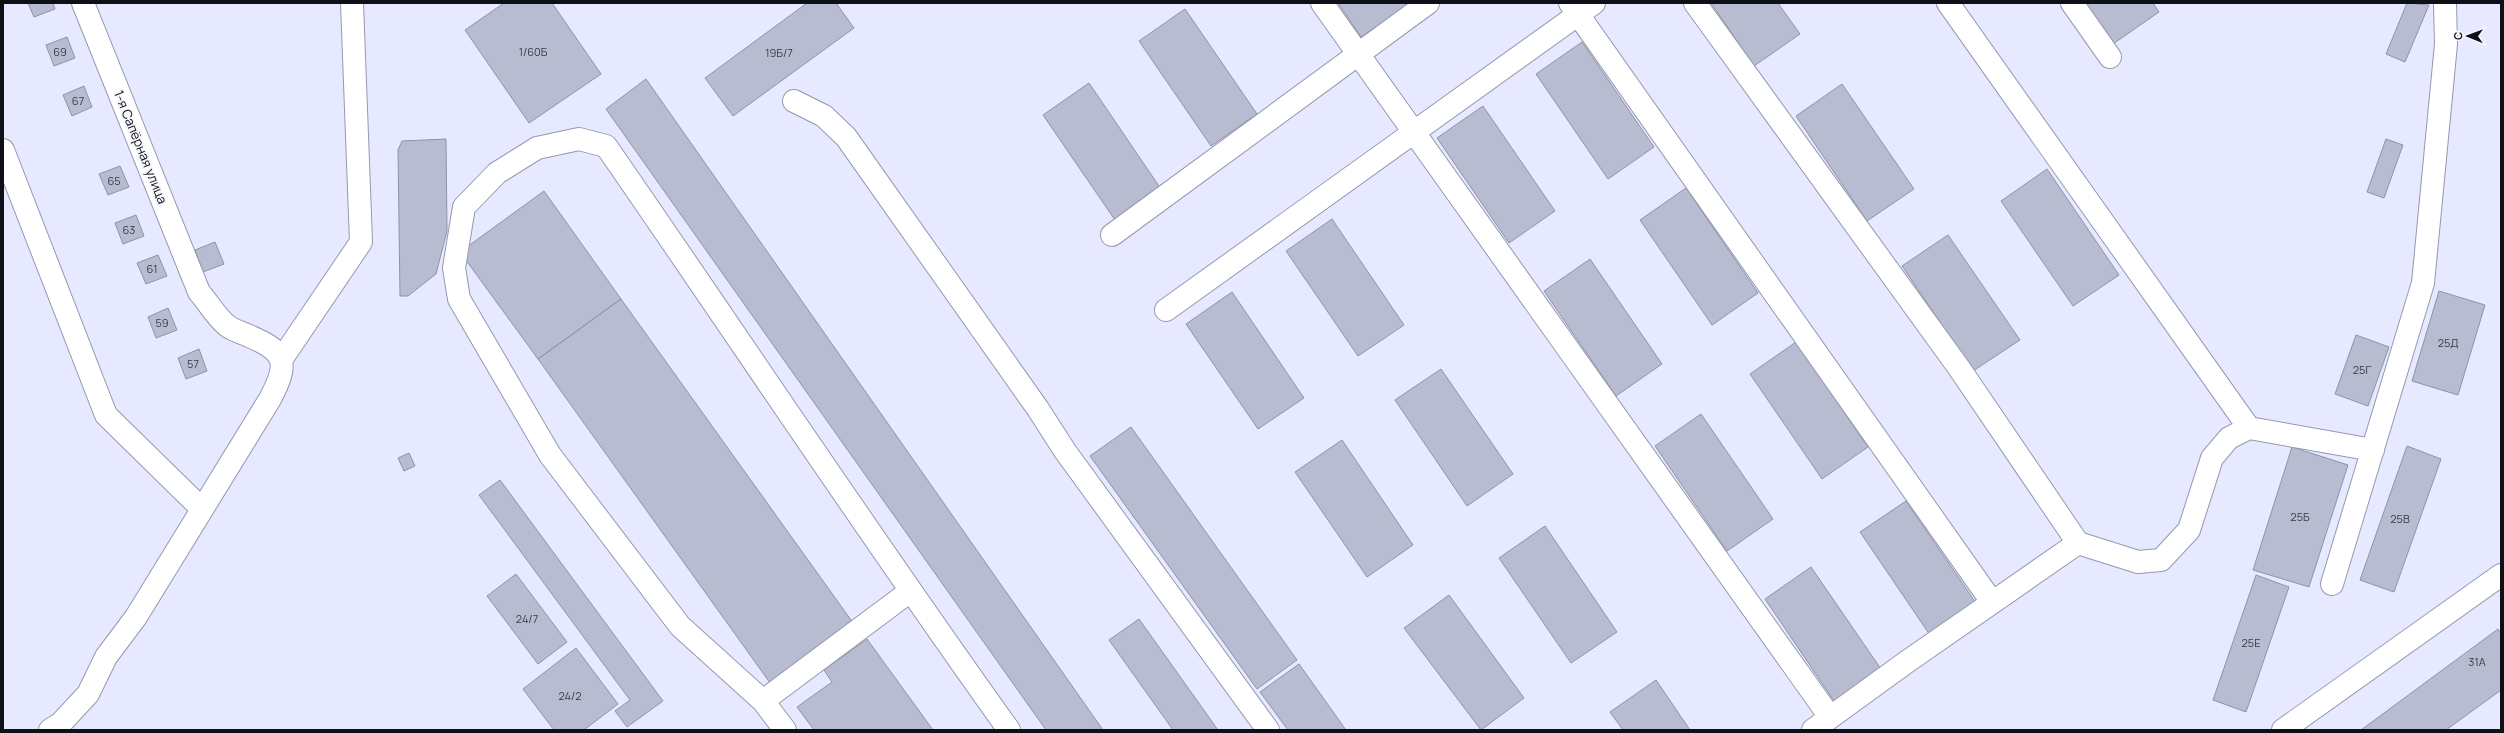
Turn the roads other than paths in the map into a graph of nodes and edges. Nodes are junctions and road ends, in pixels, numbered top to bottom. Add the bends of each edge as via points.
1 (83, 3) edge
2 (352, 3) edge
3 (1322, 3) edge
4 (1428, 3) edge
5 (1695, 3) edge
6 (1948, 3) edge
7 (2072, 3) edge
8 (2445, 3) edge
9 (1581, 7) edge
10 (1358, 54) junction
11 (2110, 57) dead end
12 (794, 101) dead end
13 (1413, 133) junction
14 (3, 150) edge
15 (1112, 235) dead end
16 (1166, 310) dead end
17 (281, 360) junction
18 (2249, 428) junction
19 (2372, 450) junction
20 (202, 509) junction
21 (2078, 543) junction
22 (2501, 575) edge
23 (2332, 584) dead end
24 (909, 592) junction
25 (1992, 602) junction
26 (763, 701) junction
27 (1830, 717) junction
28 (50, 730) edge
29 (785, 730) edge
30 (1009, 730) edge
31 (1268, 730) edge
32 (1813, 730) edge
33 (2283, 730) edge

1 - 17 street, 1-я Сапёрная улица via 199,292 228,327 271,345
2 - 17 street via 361,242
3 - 10 street
4 - 10 street
5 - 21 street via 1959,368
6 - 18 street
7 - 11 street
8 - 19 street via 2446,44 2423,283
9 - 13 street
9 - 25 street
10 - 13 street
10 - 15 street
12 - 31 street via 824,116 846,137 1074,464
13 - 16 street
13 - 27 street
14 - 20 street via 106,415
17 - 20 street via 280,381
18 - 19 street
18 - 21 street via 2229,438 2212,458 2189,530 2161,560 2138,562
19 - 23 street
20 - 28 street via 136,617 106,657 88,694 61,723
21 - 25 street
22 - 33 street
24 - 26 street
24 - 26 street via 744,344 606,146 579,139 537,148 497,173 464,207 454,268 459,299 550,455 680,626
24 - 30 street
25 - 27 street
26 - 29 street
27 - 32 street

